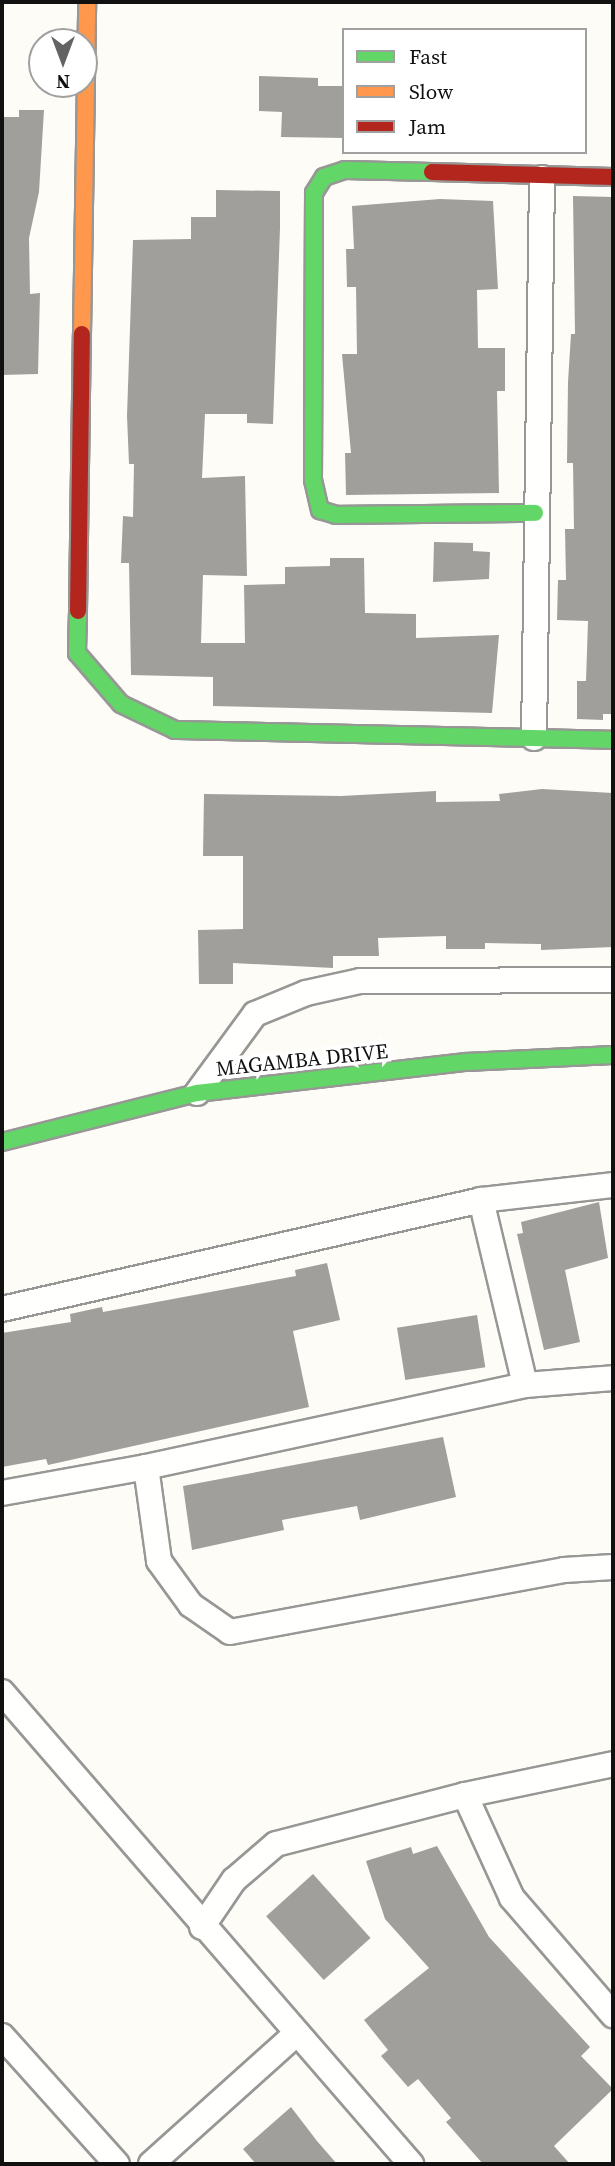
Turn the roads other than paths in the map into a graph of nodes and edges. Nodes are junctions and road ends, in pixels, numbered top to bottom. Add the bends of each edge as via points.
1 (87, 2) edge
2 (613, 177) edge
3 (542, 178) junction
4 (535, 513) junction
5 (534, 738) junction
6 (613, 740) edge
7 (613, 980) edge
8 (613, 1055) edge
9 (197, 1093) junction
10 (2, 1142) edge
11 (613, 1185) edge
12 (481, 1200) junction
13 (2, 1309) edge
14 (613, 1378) edge
15 (525, 1385) junction
16 (146, 1467) junction
17 (2, 1493) edge
18 (613, 1567) edge
19 (2, 1692) edge
20 (613, 1764) edge
21 (465, 1795) junction
22 (202, 1927) junction
23 (613, 2015) edge
24 (296, 2034) junction
25 (2, 2036) edge
26 (117, 2164) edge
27 (151, 2164) edge
28 (411, 2164) edge

1 - 5 street via 77,653 121,704 175,730
2 - 3 street
3 - 4 street
3 - 4 street via 345,170 324,177 314,193 313,480 320,510 336,515
4 - 5 street
5 - 6 street
7 - 9 street via 360,981 306,993 255,1014
8 - 9 street, MAGAMBA DRIVE via 466,1062
9 - 10 street, MAGAMBA DRIVE
11 - 12 street
12 - 13 street
12 - 15 street
14 - 15 street
15 - 16 street
16 - 17 street
16 - 18 street via 159,1562 191,1605 230,1632 564,1570
19 - 22 street
20 - 21 street
21 - 22 street via 276,1844 234,1880
21 - 23 street via 512,1898
22 - 24 street
24 - 27 street
24 - 28 street
25 - 26 street

